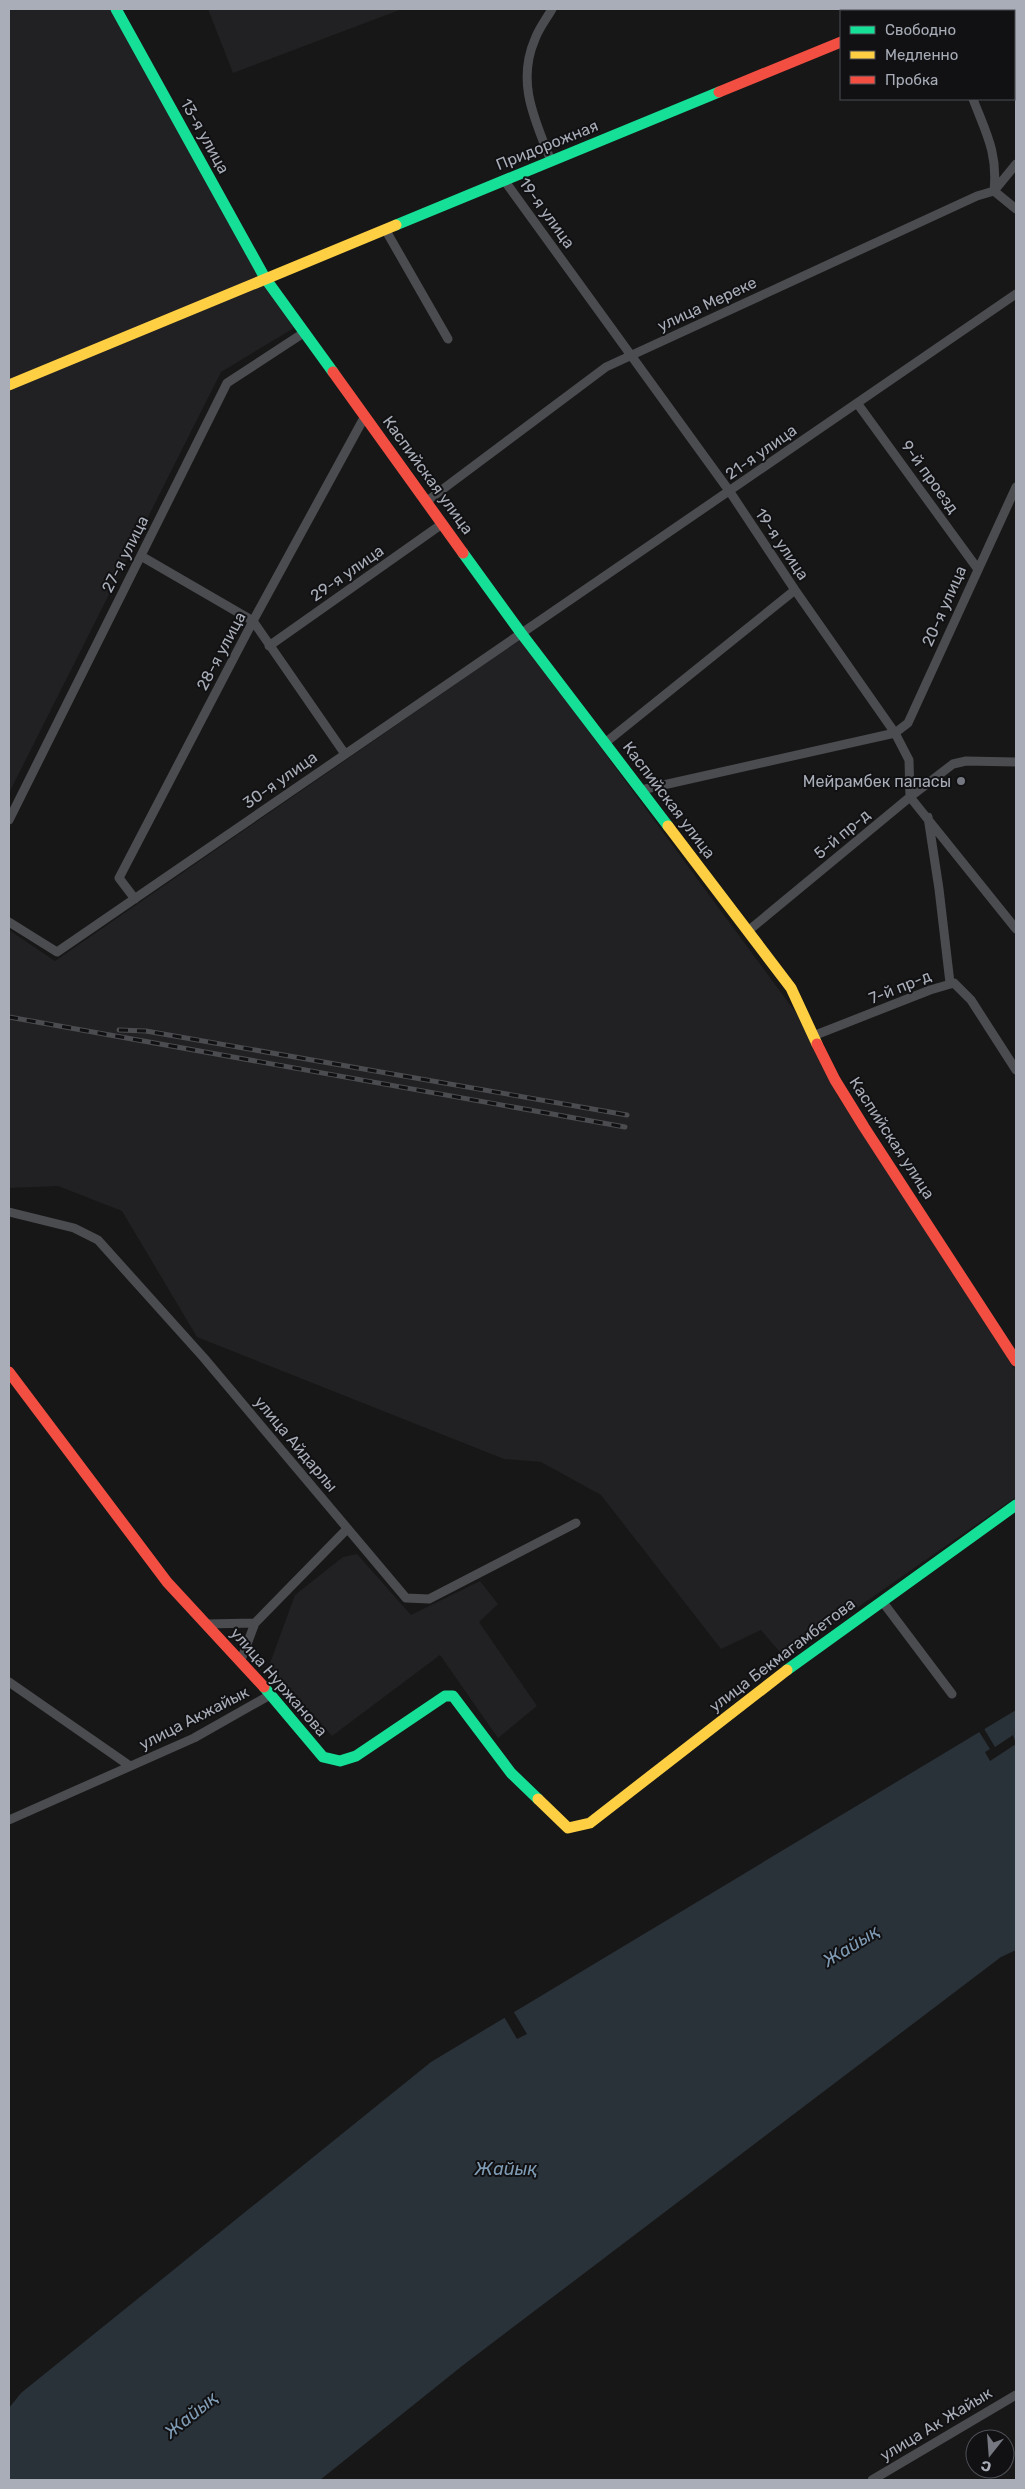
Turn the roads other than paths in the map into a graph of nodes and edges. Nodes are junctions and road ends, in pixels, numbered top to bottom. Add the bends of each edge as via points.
1 (116, 9) edge
2 (552, 9) edge
3 (840, 42) edge
4 (973, 100) edge
5 (551, 161) junction
6 (1016, 164) edge
7 (504, 180) junction
8 (994, 191) junction
9 (1016, 209) edge
10 (385, 229) junction
11 (265, 278) junction
12 (1016, 294) edge
13 (305, 332) junction
14 (448, 339) dead end
15 (630, 356) junction
16 (9, 385) edge
17 (858, 403) junction
18 (365, 416) junction
19 (1016, 487) edge
20 (730, 492) junction
21 (427, 501) junction
22 (442, 524) junction
23 (141, 556) junction
24 (977, 568) junction
25 (795, 590) junction
26 (253, 621) junction
27 (521, 633) junction
28 (269, 646) junction
29 (895, 733) junction
30 (605, 742) junction
31 (345, 754) junction
32 (1016, 762) edge
33 (641, 790) junction
34 (910, 797) junction
35 (928, 817) junction
36 (9, 820) edge
37 (135, 899) junction
38 (9, 922) edge
39 (1016, 929) edge
40 (748, 931) junction
41 (950, 983) junction
42 (812, 1036) junction
43 (1016, 1070) edge
44 (9, 1212) edge
45 (1016, 1361) edge
46 (9, 1372) edge
47 (1016, 1505) edge
48 (576, 1523) dead end
49 (347, 1529) junction
50 (882, 1601) junction
51 (255, 1623) junction
52 (206, 1624) junction
53 (241, 1660) junction
54 (9, 1682) edge
55 (952, 1694) dead end
56 (270, 1695) junction
57 (130, 1766) junction
58 (11, 1817) edge
59 (568, 1828) joint
60 (1016, 2394) edge
61 (872, 2480) edge

1 - 11 street, 13-я улица
2 - 5 street via 534,39 526,76 528,102
3 - 5 street, Придорожная
4 - 8 street via 993,153 996,168
5 - 7 street, Придорожная
6 - 8 street
7 - 10 street, Придорожная
7 - 15 street, 19-я улица
8 - 9 street
8 - 15 street, улица Мереке via 968,200
10 - 11 street, Придорожная
10 - 14 street
11 - 13 street, Каспийская улица
11 - 16 street, Придорожная
12 - 17 street, 21-я улица
13 - 18 street, Каспийская улица
13 - 23 street, 27-я улица via 228,383
15 - 20 street, 19-я улица
15 - 21 street, улица Мереке via 606,367
17 - 20 street, 21-я улица
17 - 24 street, 9-й проезд
18 - 21 street, Каспийская улица
18 - 26 street, 28-я улица
19 - 24 street, 20-я улица
20 - 25 street, 19-я улица
20 - 27 street, 21-я улица
21 - 22 street, Каспийская улица
22 - 27 street, Каспийская улица
22 - 28 street, 29-я улица
23 - 26 street
23 - 36 street, 27-я улица
24 - 29 street, 20-я улица via 908,723
25 - 29 street, 19-я улица
25 - 30 street
26 - 28 street
26 - 37 street, 28-я улица via 119,878
27 - 30 street, Каспийская улица
27 - 31 street, 30-я улица
28 - 31 street
29 - 33 street
29 - 34 street, 19-я улица via 909,760
30 - 33 street, Каспийская улица
31 - 37 street, 30-я улица
32 - 34 street, 5-й пр-д via 966,760 953,764
33 - 40 street, Каспийская улица
34 - 35 street
34 - 40 street, 5-й пр-д
35 - 39 street
35 - 41 street
37 - 38 street, 30-я улица via 57,952
40 - 42 street, Каспийская улица via 791,988 806,1016
41 - 42 street, 7-й пр-д
41 - 43 street, 7-й пр-д via 960,987 971,1000
42 - 45 street, Каспийская улица via 843,1093
44 - 49 street, улица Айдарлы via 74,1228 98,1240 204,1358
46 - 52 street, улица Нуржанова via 167,1582
47 - 50 street, улица Бекмагамбетова
48 - 49 street, улица Айдарлы via 429,1599 406,1598
49 - 51 street
50 - 55 street
50 - 59 street, улица Бекмагамбетова via 817,1647 590,1823
51 - 52 street
51 - 53 street
52 - 53 street, улица Нуржанова
53 - 56 street, улица Нуржанова
54 - 57 street, улица Акжайык
56 - 57 street, улица Акжайык via 194,1738
56 - 59 street, улица Нуржанова via 323,1757 332,1761 356,1756 445,1696 453,1696 511,1773
57 - 58 street, улица Акжайык
60 - 61 street, улица Ак Жайык

